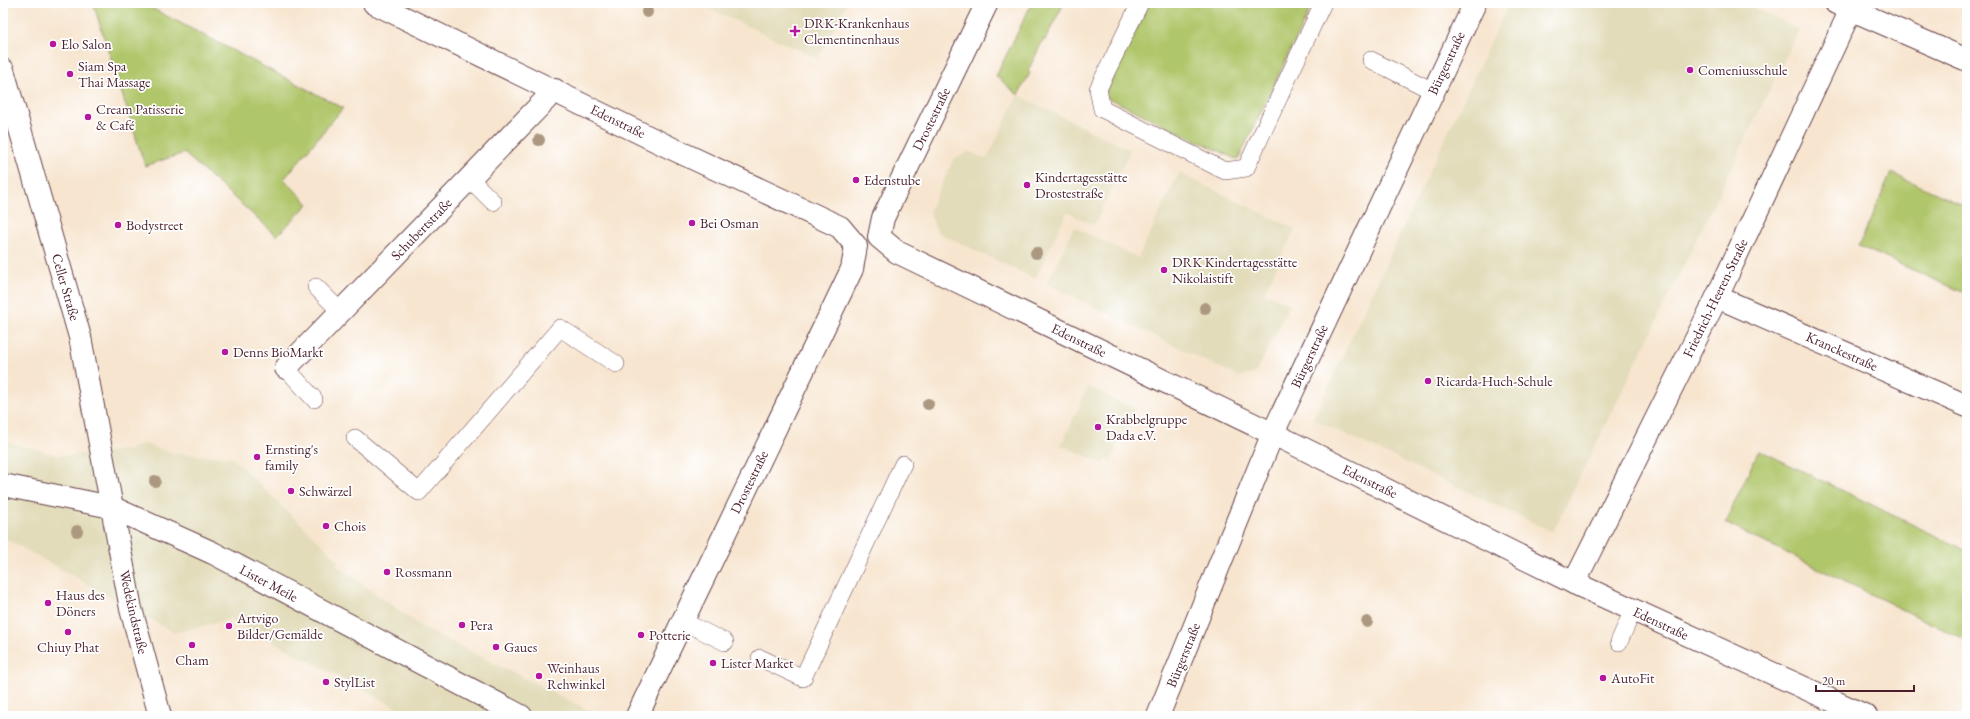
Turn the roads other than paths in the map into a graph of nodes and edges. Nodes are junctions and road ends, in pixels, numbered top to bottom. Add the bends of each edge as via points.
1 (374, 3) edge
2 (987, 3) edge
3 (1140, 3) edge
4 (1323, 3) edge
5 (1475, 3) edge
6 (1847, 5) edge
7 (1372, 60) dead end
8 (1967, 60) edge
9 (3, 70) edge
10 (555, 90) junction
11 (1433, 91) junction
12 (470, 179) junction
13 (494, 202) dead end
14 (880, 237) joint
15 (856, 246) joint
16 (316, 287) dead end
17 (1717, 297) junction
18 (340, 312) junction
19 (616, 364) dead end
20 (286, 368) joint
21 (314, 399) dead end
22 (1967, 406) edge
23 (1272, 434) junction
24 (355, 438) dead end
25 (903, 464) dead end
26 (3, 485) edge
27 (112, 507) junction
28 (1574, 583) junction
29 (1633, 610) junction
30 (682, 621) junction
31 (725, 642) dead end
32 (1619, 642) dead end
33 (760, 658) dead end
34 (160, 716) edge
35 (521, 716) edge
36 (637, 716) edge
37 (1158, 716) edge
38 (1866, 716) edge

1 - 10 street, Edenstraße
2 - 14 street, Drostestraße via 883,218
3 - 4 lane via 1098,89 1102,109 1225,171 1246,168
5 - 11 street, Bürgerstraße
6 - 8 street
6 - 17 street, Friedrich-Heeren-Straße
7 - 11 lane
9 - 27 street, Celler Straße via 80,337
10 - 12 street, Schubertstraße
10 - 15 street, Edenstraße via 671,148 840,227
11 - 23 street, Bürgerstraße
12 - 13 lane
12 - 18 street, Schubertstraße
14 - 23 street, Edenstraße via 898,252
15 - 30 street, Drostestraße via 852,269
16 - 18 lane
17 - 22 street, Kranckestraße
17 - 28 street, Friedrich-Heeren-Straße
18 - 20 street, Schubertstraße
19 - 24 lane via 560,328 419,492
20 - 21 lane
23 - 28 street, Edenstraße
23 - 37 street, Bürgerstraße
25 - 33 lane via 803,678
26 - 27 street, Lister Meile
27 - 34 street, Wedekindstraße via 131,609
27 - 35 street, Lister Meile via 213,553
28 - 29 street, Edenstraße
29 - 32 lane
29 - 38 street, Edenstraße
30 - 31 lane
30 - 36 street, Drostestraße

